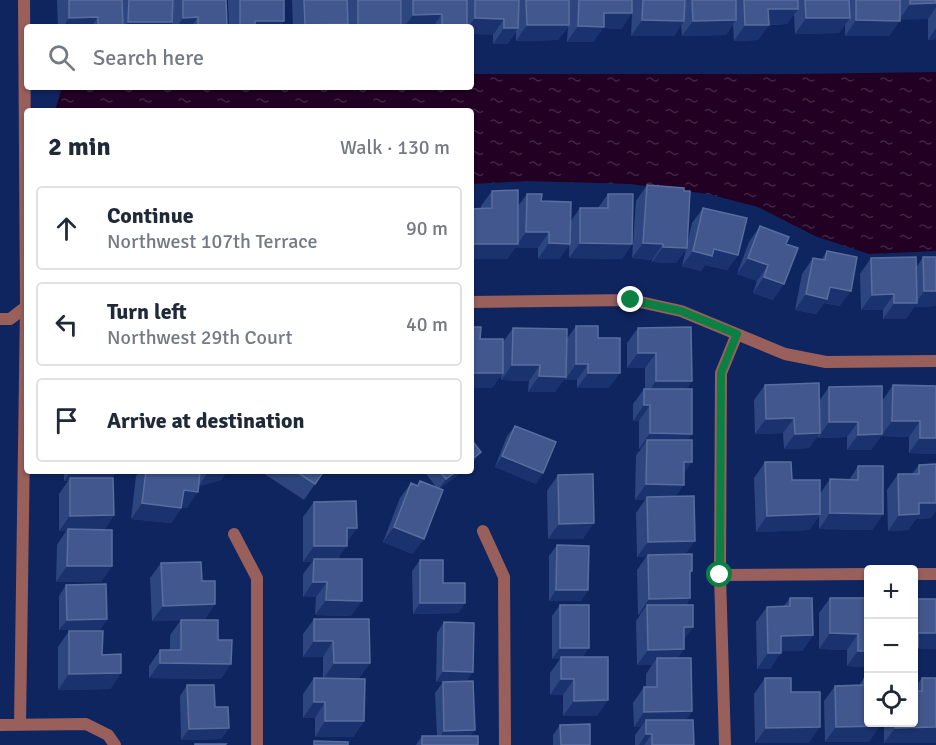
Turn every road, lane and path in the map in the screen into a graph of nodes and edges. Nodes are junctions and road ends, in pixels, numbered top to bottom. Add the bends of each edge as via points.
1 (24, 0) edge
2 (24, 24) edge
3 (25, 90) edge
4 (25, 108) edge
5 (474, 302) edge
6 (24, 308) edge
7 (0, 320) edge
8 (737, 334) junction
9 (936, 361) edge
10 (24, 474) edge
11 (483, 531) dead end
12 (234, 534) dead end
13 (864, 574) edge
14 (918, 574) edge
15 (936, 574) edge
16 (720, 575) junction
17 (0, 725) edge
18 (20, 725) junction
19 (111, 740) edge
20 (257, 745) edge
21 (505, 745) edge
22 (725, 745) edge

1 - 2 street
3 - 4 street
5 - 8 street via 631,300 681,311
6 - 7 street via 10,319
8 - 9 street via 785,354 826,362
8 - 16 street via 721,373
10 - 18 street
11 - 21 street via 504,577
12 - 20 street via 257,578
13 - 16 street
14 - 15 street
16 - 22 street
17 - 18 street
18 - 19 street via 86,724

